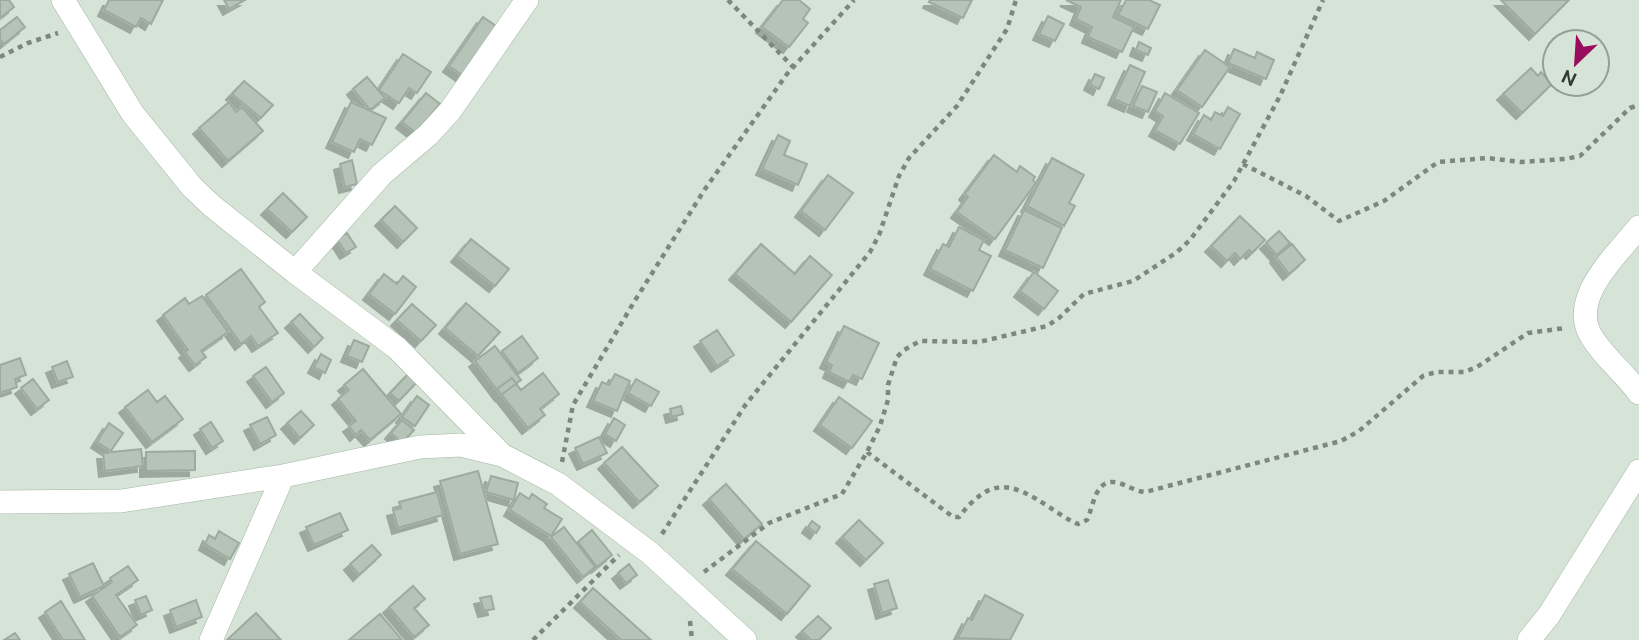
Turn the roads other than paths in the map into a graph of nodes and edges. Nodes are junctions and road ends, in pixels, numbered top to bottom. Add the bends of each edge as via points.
1 (63, 0) edge
2 (527, 0) edge
3 (1639, 227) edge
4 (295, 272) junction
5 (1639, 393) edge
6 (502, 455) junction
7 (1639, 471) edge
8 (284, 476) junction
9 (0, 502) edge
10 (211, 640) edge
11 (746, 640) edge
12 (1530, 640) edge

1 - 4 street via 133,114 192,187
2 - 4 street via 450,111 373,183
3 - 5 street via 1598,279 1584,312 1592,338
4 - 6 street via 397,348
6 - 8 street via 461,445 420,447
6 - 11 street via 558,484 642,546
7 - 12 street
8 - 9 street via 121,501
8 - 10 street

